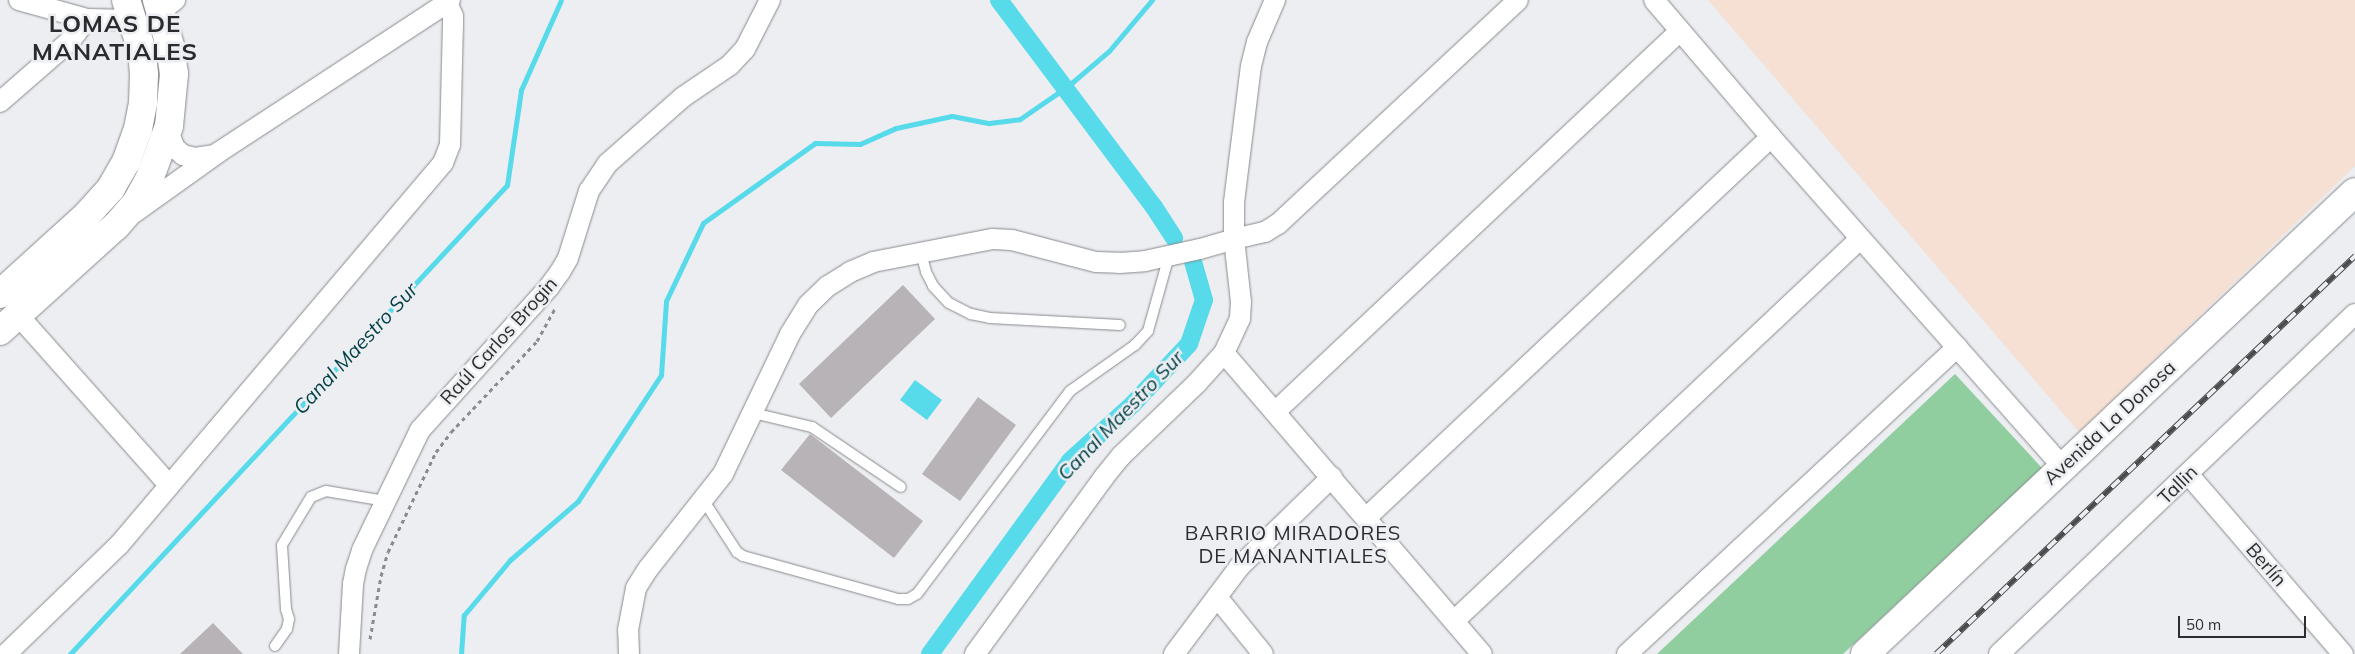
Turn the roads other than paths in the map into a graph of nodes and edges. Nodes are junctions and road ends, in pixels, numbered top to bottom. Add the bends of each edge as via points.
1 (19, 0) edge
2 (770, 0) edge
3 (1275, 0) edge
4 (1518, 0) edge
5 (1654, 0) edge
6 (449, 2) edge
7 (164, 4) edge
8 (130, 10) edge
9 (87, 19) junction
10 (1680, 31) junction
11 (0, 102) edge
12 (168, 131) junction
13 (1771, 137) junction
14 (214, 155) junction
15 (2355, 192) edge
16 (116, 226) junction
17 (1234, 239) junction
18 (1860, 239) junction
19 (921, 253) junction
20 (1169, 256) junction
21 (0, 294) edge
22 (2355, 314) edge
23 (9, 323) edge
24 (1120, 326) dead end
25 (1957, 347) junction
26 (1224, 353) junction
27 (1275, 412) junction
28 (753, 414) junction
29 (2063, 467) junction
30 (2188, 475) junction
31 (1332, 478) junction
32 (169, 485) junction
33 (901, 487) dead end
34 (386, 500) junction
35 (704, 501) junction
36 (1366, 518) junction
37 (1217, 597) junction
38 (1454, 622) junction
39 (275, 646) dead end
40 (6, 654) edge
41 (350, 654) edge
42 (629, 654) edge
43 (975, 654) edge
44 (1174, 654) edge
45 (1263, 654) edge
46 (1482, 654) edge
47 (1627, 654) edge
48 (1866, 654) edge
49 (1999, 654) edge
50 (2343, 654) edge

1 - 9 street
2 - 34 street, Raúl Carlos Brogin via 756,31 730,65 683,97 607,164 597,177 560,272 420,430
3 - 17 street via 1257,42 1251,66 1234,202
4 - 17 street via 1278,224 1265,232
5 - 10 street
6 - 14 street
6 - 32 street via 453,16 450,145 443,163
7 - 12 main road via 174,74
8 - 9 street
8 - 21 main road via 142,51 143,103 126,162 111,188 86,216
9 - 11 street via 70,41
10 - 13 street
10 - 27 street
12 - 14 street via 175,148 183,156
12 - 16 main road via 149,180
13 - 18 street
13 - 36 street
14 - 16 street
15 - 29 main road, Avenida La Donosa
16 - 23 main road
17 - 20 street
17 - 26 street via 1240,318
18 - 25 street
18 - 38 street
19 - 20 street via 993,239 1012,240 1096,262 1119,263
19 - 24 lane via 933,286 949,303 971,314
19 - 28 street via 873,262 850,272 828,286 808,305 790,334
20 - 35 lane via 1148,332 1135,345 1070,391 917,594 908,599 898,599 743,556 737,552
22 - 30 street, Tallin
23 - 32 street
25 - 29 street
25 - 47 street
26 - 27 street
26 - 43 street via 1104,477
27 - 31 street
28 - 33 lane via 812,427
28 - 35 street via 723,474
29 - 48 main road, Avenida La Donosa
30 - 49 street, Tallin
30 - 50 street, Berlín
31 - 36 street
31 - 37 street via 1255,549
32 - 40 street via 97,568
34 - 39 lane via 326,491 311,497 282,545 289,619 287,629
34 - 41 street, Raúl Carlos Brogin via 356,569
35 - 42 street via 636,588 628,630
36 - 38 street
37 - 44 street
37 - 45 street
38 - 46 street

